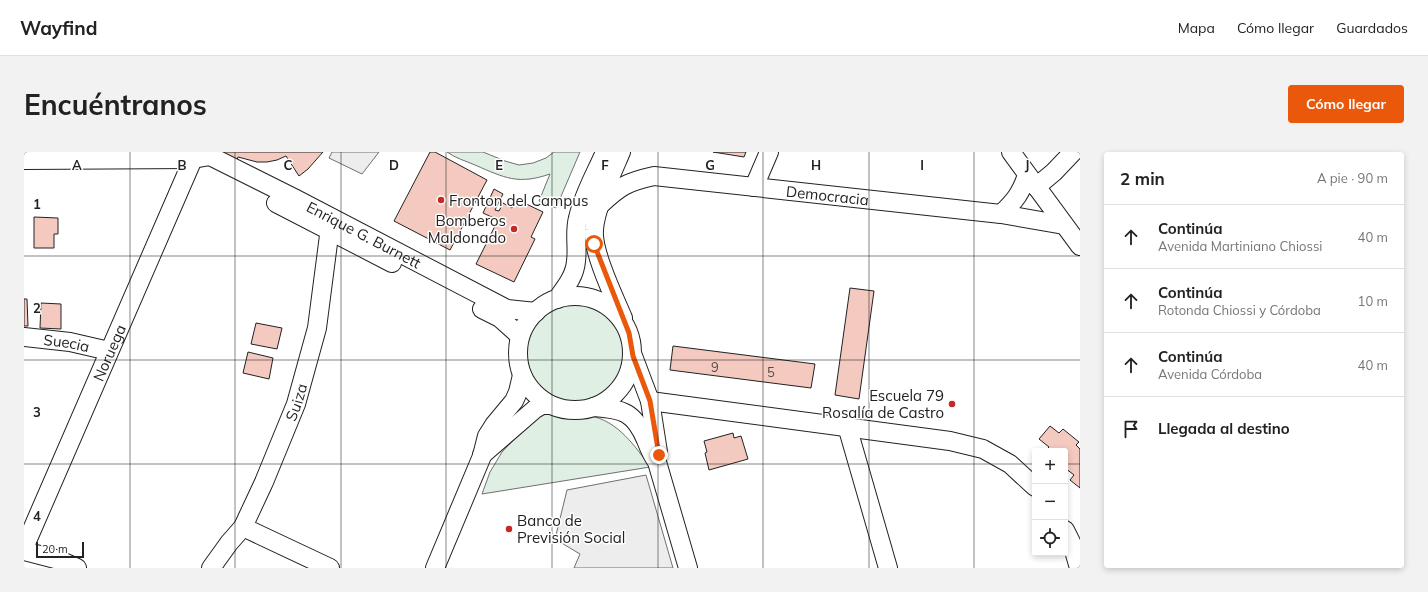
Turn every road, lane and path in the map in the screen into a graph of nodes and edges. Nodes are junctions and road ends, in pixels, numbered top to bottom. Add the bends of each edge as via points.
1 (605, 152) edge
2 (621, 152) edge
3 (769, 152) edge
4 (1011, 152) edge
5 (1073, 152) edge
6 (187, 155) edge
7 (136, 156) edge
8 (24, 160) edge
9 (1032, 181) junction
10 (754, 187) junction
11 (600, 205) junction
12 (1001, 214) junction
13 (331, 224) junction
14 (1064, 225) junction
15 (1080, 246) edge
16 (557, 299) junction
17 (536, 312) junction
18 (629, 333) junction
19 (520, 336) junction
20 (24, 337) edge
21 (110, 351) junction
22 (633, 356) junction
23 (522, 375) junction
24 (650, 401) junction
25 (550, 405) junction
26 (594, 408) junction
27 (847, 426) junction
28 (482, 456) junction
29 (657, 462) junction
30 (1032, 485) edge
31 (243, 527) junction
32 (1068, 536) edge
33 (24, 548) edge
34 (24, 551) edge
35 (77, 568) edge
36 (211, 568) edge
37 (330, 568) edge
38 (435, 568) edge
39 (688, 568) edge
40 (888, 568) edge
41 (1079, 568) edge

1 - 16 street via 578,218 574,271
2 - 11 street
3 - 10 street
4 - 9 street
5 - 9 street via 1054,172
6 - 7 street, Enrique G. Burnett
6 - 13 street, Enrique G. Burnett via 210,156
6 - 21 street, Noruega
7 - 8 street, Enrique G. Burnett
9 - 12 street
9 - 14 street
10 - 11 street, Democracia via 654,176 634,180 617,189
10 - 12 street, Democracia
11 - 18 street via 594,244
12 - 14 street, Democracia
13 - 17 street, Enrique G. Burnett via 507,309
13 - 19 street, Enrique G. Burnett via 500,318
13 - 31 street, Suiza via 317,328 296,404
14 - 15 street
16 - 17 street
16 - 18 street via 579,296 600,302 617,315
17 - 19 street
18 - 22 street
19 - 23 street via 518,358
20 - 21 street, Suecia via 70,342
21 - 33 street, Noruega
22 - 24 street
22 - 26 street via 627,378 621,388 605,403
23 - 25 street via 530,389
23 - 28 street via 514,401 487,436
24 - 27 street
24 - 29 street via 659,455
25 - 26 street via 572,411
25 - 28 street via 542,405 535,409
26 - 29 street via 625,412 632,417 641,428
27 - 30 street via 950,441 983,449 1010,464
27 - 40 street
28 - 38 street
29 - 39 street
31 - 36 street, Suiza
31 - 37 street
32 - 41 street
34 - 35 street via 59,560

